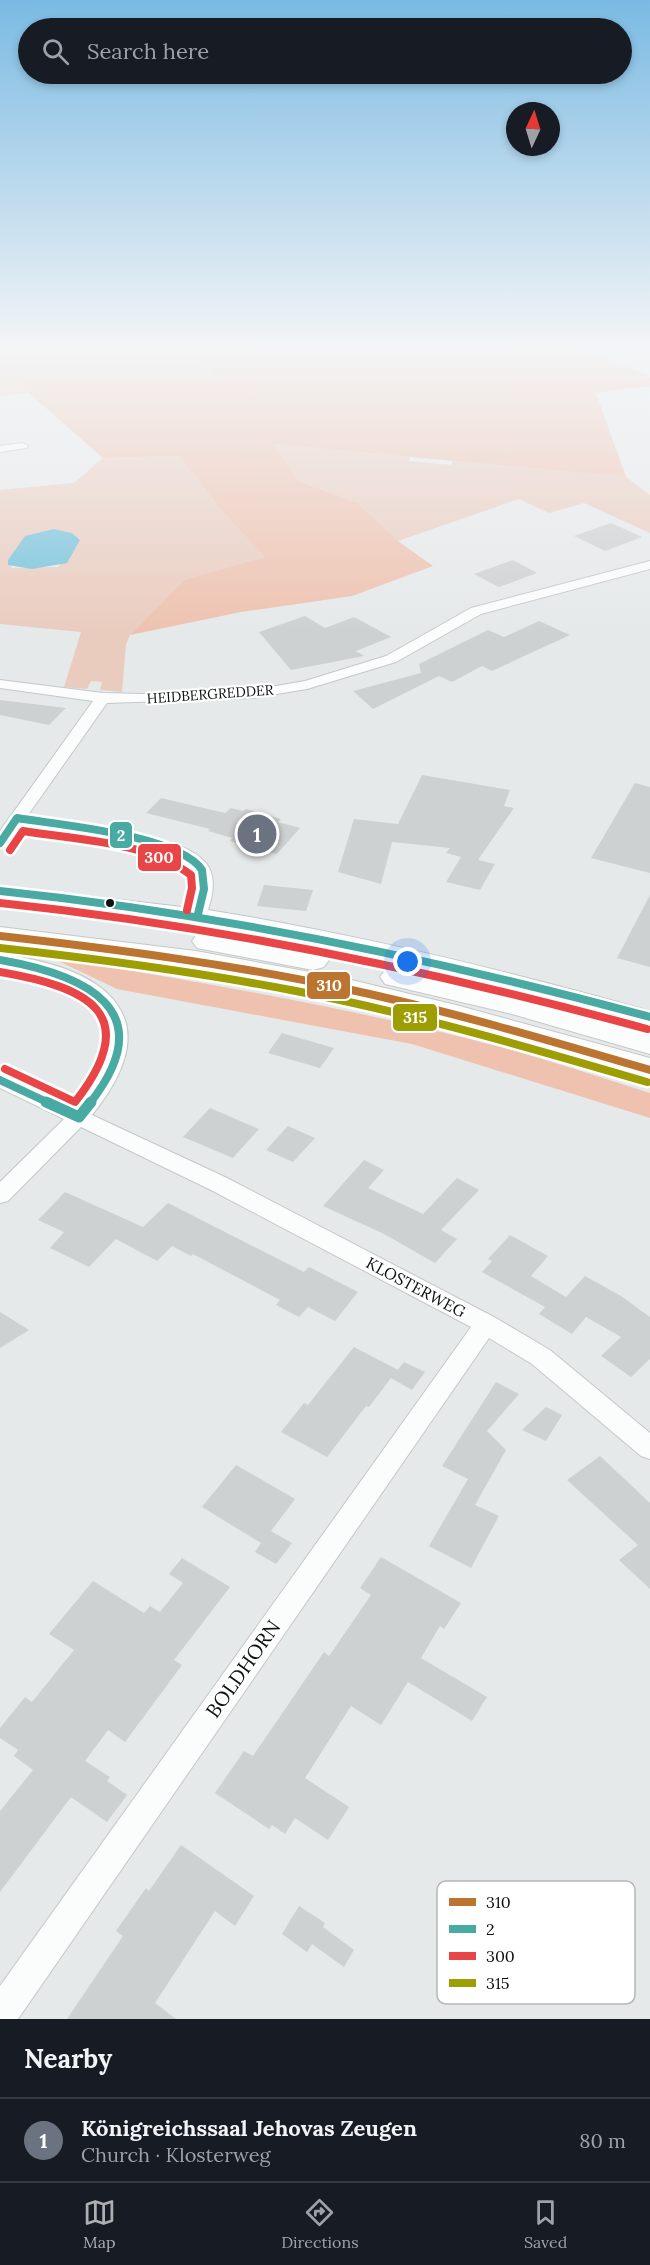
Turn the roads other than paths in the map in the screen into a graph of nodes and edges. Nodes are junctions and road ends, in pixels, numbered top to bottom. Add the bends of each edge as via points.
1 (22, 446) dead end
2 (0, 449) edge
3 (650, 565) edge
4 (0, 684) edge
5 (103, 698) junction
6 (17, 818) junction
7 (0, 843) edge
8 (0, 891) edge
9 (0, 914) edge
10 (198, 914) junction
11 (0, 936) edge
12 (0, 960) edge
13 (650, 1017) edge
14 (650, 1043) edge
15 (650, 1070) edge
16 (0, 1080) edge
17 (79, 1117) junction
18 (0, 1195) edge
19 (486, 1324) junction
20 (650, 1448) edge
21 (0, 2015) edge

1 - 2 street
3 - 5 street, HEIDBERGREDDER via 476,611 391,659 307,685 253,694
4 - 5 street, HEIDBERGREDDER
5 - 6 street
6 - 7 street
6 - 10 street via 183,852 199,865 204,883
8 - 10 street
9 - 14 highway via 254,948 517,1005
10 - 13 street via 464,967
11 - 15 highway via 124,950 378,996
12 - 17 street via 43,967 74,978 104,997 112,1008 119,1050 109,1074
16 - 17 street, KLOSTERWEG
17 - 18 street
17 - 19 street, KLOSTERWEG via 219,1184
19 - 20 street, KLOSTERWEG via 541,1356
19 - 21 street, BOLDHORN

